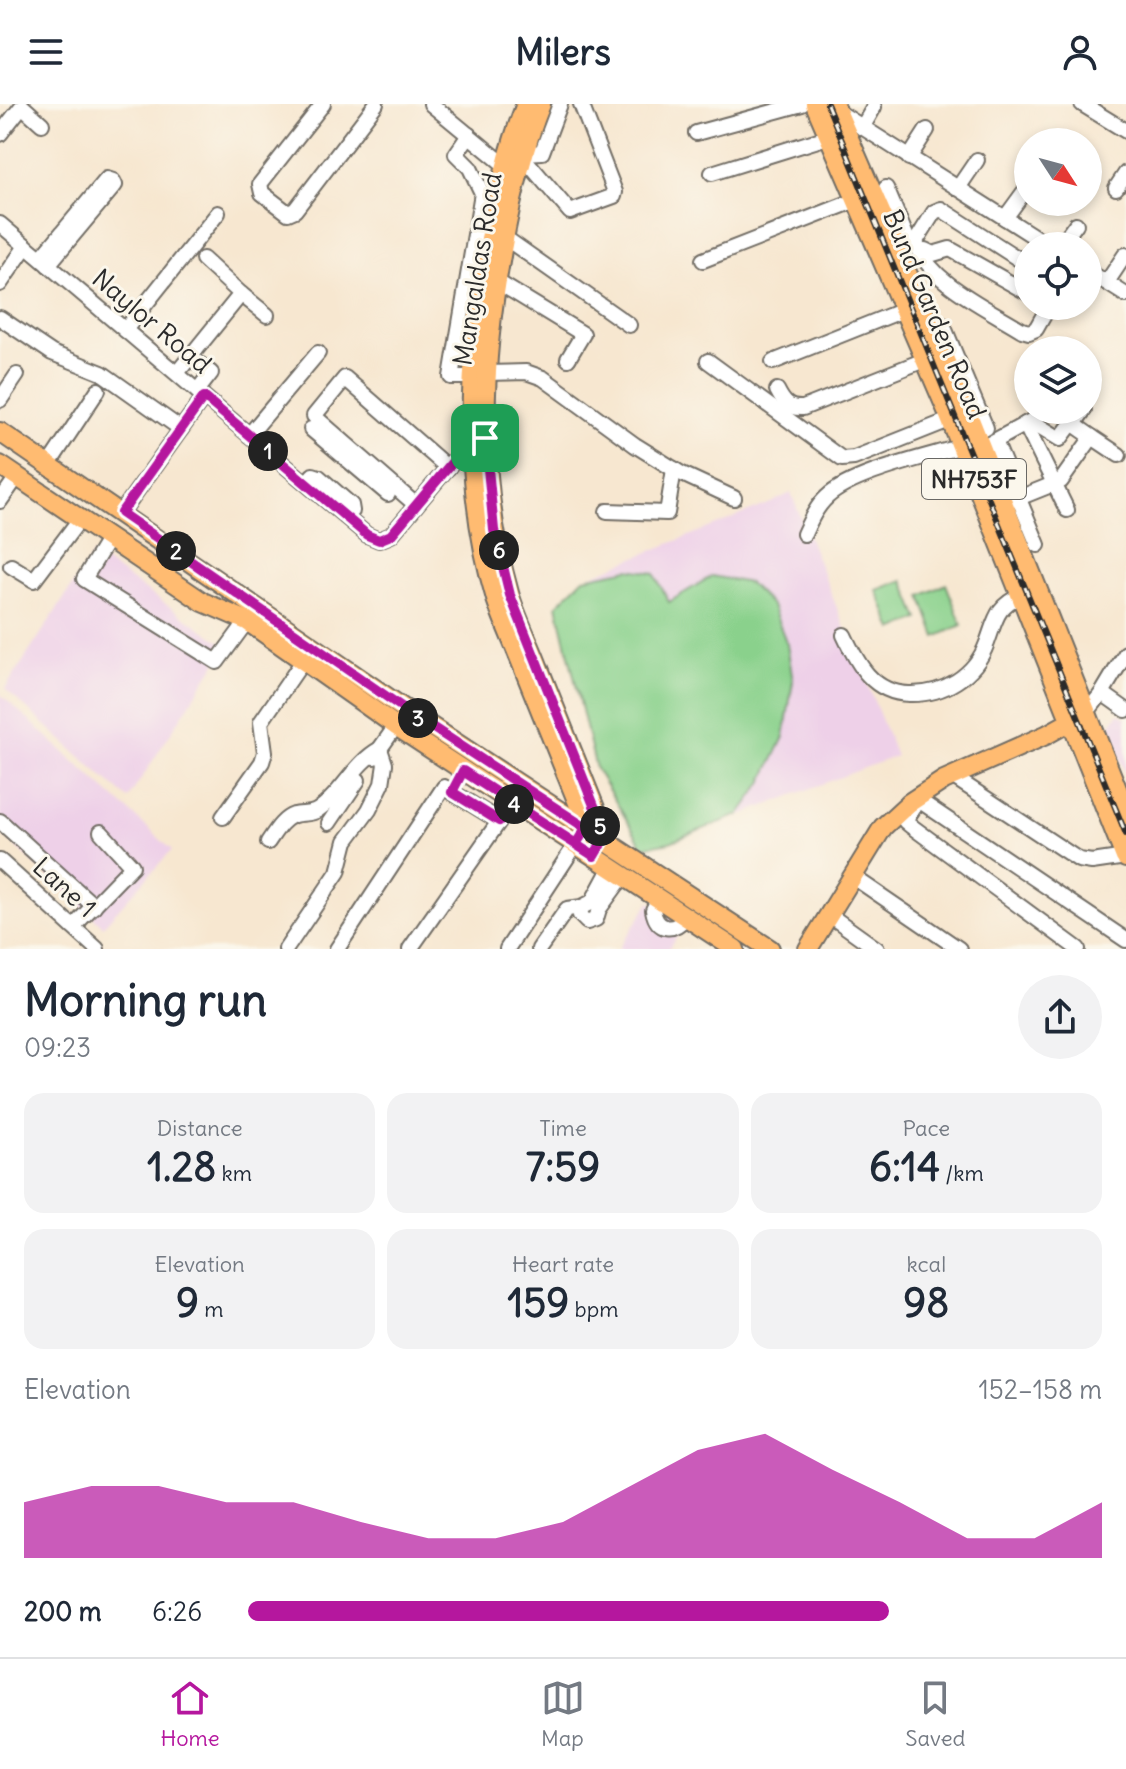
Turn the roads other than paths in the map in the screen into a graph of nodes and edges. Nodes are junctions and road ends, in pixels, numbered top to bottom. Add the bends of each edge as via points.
1 (323, 104) edge
2 (376, 104) edge
3 (431, 104) edge
4 (526, 104) edge
5 (541, 104) edge
6 (560, 104) edge
7 (581, 104) edge
8 (802, 104) edge
9 (1082, 104) edge
10 (828, 106) edge
11 (874, 107) dead end
12 (42, 124) dead end
13 (1124, 126) edge
14 (862, 128) junction
15 (927, 130) dead end
16 (696, 133) dead end
17 (0, 134) edge
18 (469, 135) junction
19 (831, 136) junction
20 (909, 158) junction
21 (977, 160) dead end
22 (518, 161) junction
23 (712, 173) dead end
24 (1126, 173) edge
25 (886, 188) dead end
26 (958, 188) junction
27 (1116, 188) dead end
28 (859, 199) junction
29 (930, 203) dead end
30 (1014, 206) edge
31 (218, 213) dead end
32 (1005, 218) junction
33 (0, 224) edge
34 (1076, 224) dead end
35 (1027, 232) edge
36 (1070, 232) edge
37 (504, 237) junction
38 (997, 245) junction
39 (26, 246) junction
40 (901, 246) junction
41 (921, 252) junction
42 (1125, 255) edge
43 (1014, 256) edge
44 (203, 259) dead end
45 (703, 260) dead end
46 (45, 262) junction
47 (982, 267) junction
48 (1102, 279) edge
49 (496, 281) junction
50 (1107, 282) junction
51 (0, 284) edge
52 (1014, 285) edge
53 (241, 294) junction
54 (1126, 295) edge
55 (906, 309) junction
56 (267, 315) dead end
57 (0, 318) edge
58 (1041, 320) edge
59 (629, 325) dead end
60 (930, 325) junction
61 (125, 330) junction
62 (318, 353) dead end
63 (190, 357) junction
64 (568, 359) dead end
65 (927, 359) junction
66 (708, 361) dead end
67 (773, 362) dead end
68 (177, 373) junction
69 (17, 375) dead end
70 (479, 375) junction
71 (98, 390) dead end
72 (777, 390) dead end
73 (200, 394) junction
74 (0, 400) edge
75 (952, 419) junction
76 (1025, 424) joint
77 (1036, 424) edge
78 (1071, 424) edge
79 (1074, 424) edge
80 (986, 428) dead end
81 (181, 429) junction
82 (311, 429) dead end
83 (0, 432) edge
84 (249, 435) junction
85 (1092, 437) junction
86 (478, 439) junction
87 (979, 445) junction
88 (1119, 455) dead end
89 (49, 464) junction
90 (0, 465) edge
91 (448, 468) junction
92 (674, 469) junction
93 (17, 477) junction
94 (1053, 484) junction
95 (734, 498) dead end
96 (0, 501) edge
97 (1010, 501) junction
98 (413, 509) junction
99 (1067, 510) dead end
100 (607, 511) dead end
101 (121, 513) junction
102 (80, 519) junction
103 (804, 534) dead end
104 (109, 538) junction
105 (1038, 545) dead end
106 (11, 566) dead end
107 (1022, 595) junction
108 (251, 614) junction
109 (844, 635) dead end
110 (1125, 656) edge
111 (303, 661) junction
112 (1102, 693) junction
113 (1126, 710) edge
114 (1080, 716) junction
115 (396, 726) junction
116 (380, 749) junction
117 (463, 771) junction
118 (952, 776) junction
119 (568, 778) junction
120 (452, 792) junction
121 (536, 795) junction
122 (512, 803) junction
123 (1126, 814) edge
124 (223, 817) dead end
125 (0, 821) edge
126 (499, 821) junction
127 (329, 823) dead end
128 (101, 832) dead end
129 (581, 836) junction
130 (268, 842) dead end
131 (599, 848) junction
132 (1126, 857) edge
133 (0, 861) edge
134 (617, 871) junction
135 (852, 876) junction
136 (94, 906) junction
137 (828, 914) junction
138 (73, 927) junction
139 (1126, 940) edge
140 (97, 949) edge
141 (286, 949) edge
142 (337, 949) edge
143 (410, 949) edge
144 (507, 949) edge
145 (539, 949) edge
146 (735, 949) edge
147 (770, 949) edge
148 (808, 949) edge
149 (877, 949) edge
150 (959, 949) edge
151 (1078, 949) edge

1 - 2 street via 260,184 262,193 288,213
3 - 18 street
4 - 22 main road, Mangaldas Road via 516,130
5 - 22 main road, Mangaldas Road
6 - 22 street via 542,152
7 - 22 street via 614,196 570,212
8 - 16 street
9 - 13 street
10 - 14 street
10 - 19 highway, Bund Garden Road / NH753F
10 - 40 highway, Bund Garden Road / NH753F
11 - 14 street
12 - 17 street via 22,106
14 - 20 street
15 - 20 street
18 - 22 street
18 - 70 street via 456,154 482,193 451,377
19 - 23 street
19 - 28 highway, Bund Garden Road / NH753F
20 - 26 street
21 - 26 street
22 - 37 main road, Mangaldas Road
22 - 70 main road, Mangaldas Road via 496,204 481,291
24 - 27 street
25 - 40 street
26 - 32 street
28 - 45 street
28 - 55 highway, Bund Garden Road / NH753F
29 - 40 street
30 - 32 street
31 - 61 street
32 - 35 street
33 - 39 street, Naylor Road
34 - 36 street
37 - 49 main road, Mangaldas Road
37 - 59 street
38 - 41 street via 941,209 916,241
38 - 43 street
38 - 47 street
39 - 46 street, Naylor Road
39 - 51 street
40 - 41 street
40 - 60 highway, Bund Garden Road / NH753F
41 - 47 street via 950,249
41 - 58 street via 944,281 1022,330 1036,329
42 - 50 street
44 - 53 street
46 - 46 street via 107,179 113,181 115,185
46 - 61 street, Naylor Road
47 - 52 street
48 - 50 street
49 - 64 street via 583,334
49 - 70 main road, Mangaldas Road
50 - 54 street
53 - 56 street
53 - 63 street
55 - 65 highway, Bund Garden Road / NH753F
55 - 67 street
57 - 81 street via 52,353 102,373
60 - 80 street via 943,325
60 - 87 highway, Bund Garden Road / NH753F
61 - 68 street, Naylor Road
62 - 84 street
63 - 68 street
63 - 73 street via 211,373
65 - 72 street via 803,408 783,402
65 - 75 highway, Bund Garden Road / NH753F
66 - 75 street via 842,459
68 - 73 street, Naylor Road
69 - 74 street
70 - 86 main road, Mangaldas Road
70 - 92 street via 526,372 543,378
71 - 89 street
73 - 81 street
73 - 84 street, Naylor Road
75 - 87 highway, Bund Garden Road / NH753F
76 - 87 street
76 - 94 street
77 - 78 street via 1060,439
79 - 85 street
81 - 101 street
82 - 98 street
83 - 89 main road
84 - 98 street, Naylor Road via 367,535 379,540 391,535
85 - 88 street
85 - 94 street via 1061,481
86 - 91 street, Naylor Road
86 - 119 main road, Mangaldas Road via 481,532 497,599
86 - 131 main road, Mangaldas Road via 510,595 597,813
87 - 97 highway, Bund Garden Road / NH753F
87 - 103 street via 866,477 830,494
87 - 107 highway, Bund Garden Road / NH753F
89 - 101 main road
90 - 93 main road
91 - 98 street, Naylor Road
91 - 98 street via 345,378 314,416
92 - 95 street
92 - 100 street via 667,513
93 - 96 street
93 - 102 main road
94 - 97 street
94 - 99 street
97 - 105 street
97 - 114 highway, Bund Garden Road / NH753F
101 - 108 main road
102 - 104 main road
102 - 106 street via 34,580
104 - 108 main road via 203,602
104 - 108 street via 84,579 217,662
107 - 109 street via 998,613 987,644 968,672 938,691 904,694 872,681
107 - 114 highway, Bund Garden Road / NH753F
108 - 111 main road
108 - 121 main road
110 - 112 street
111 - 115 main road
111 - 124 street via 261,722 262,762
112 - 113 street
112 - 114 street
114 - 118 main road
114 - 123 highway, Bund Garden Road / NH753F
114 - 132 highway, Bund Garden Road / NH753F
115 - 116 street
115 - 117 main road
116 - 127 street
116 - 130 street via 368,755 316,812 284,820
116 - 141 street via 385,764 382,784 346,841 338,872
117 - 120 street
117 - 122 main road
118 - 132 street via 1079,860
118 - 135 main road via 883,827
119 - 121 main road via 554,792
119 - 129 main road, Mangaldas Road
120 - 126 street
120 - 142 street via 444,787
121 - 129 main road
122 - 126 street
122 - 129 main road
125 - 136 street
126 - 143 street
128 - 136 street via 132,866
129 - 131 main road
129 - 144 street
131 - 134 main road
131 - 147 main road
133 - 138 street, Lane 1
134 - 145 street via 596,919 583,919 582,907 567,909
134 - 146 main road
135 - 137 main road
135 - 150 street
136 - 138 street
137 - 148 main road
137 - 149 street
138 - 140 street, Lane 1
139 - 151 street via 917,803 905,821

